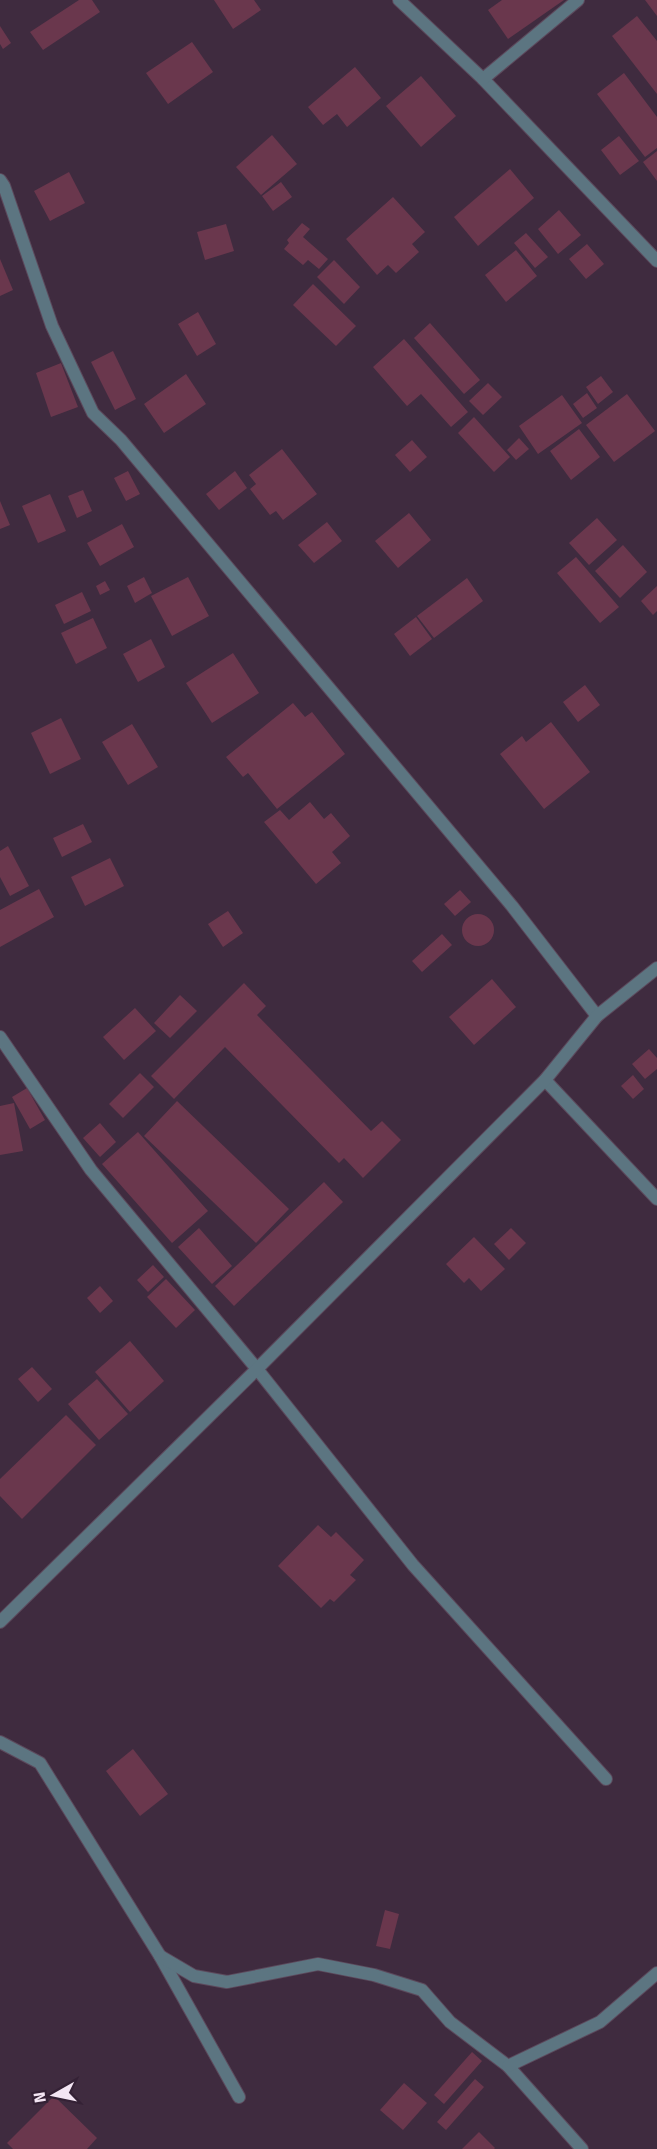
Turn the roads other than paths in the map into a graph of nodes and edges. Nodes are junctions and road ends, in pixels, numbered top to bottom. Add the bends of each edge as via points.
1 (399, 0) edge
2 (579, 0) edge
3 (483, 79) junction
4 (0, 180) edge
5 (657, 261) edge
6 (657, 968) edge
7 (597, 1016) junction
8 (0, 1037) edge
9 (545, 1080) junction
10 (657, 1199) edge
11 (257, 1369) junction
12 (0, 1622) edge
13 (0, 1742) edge
14 (606, 1779) dead end
15 (160, 1956) junction
16 (657, 1973) edge
17 (508, 2066) junction
18 (239, 2097) dead end
19 (582, 2149) edge

1 - 3 street
2 - 3 street
3 - 5 street
4 - 7 street via 52,326 93,413 121,440 512,906
6 - 7 street
7 - 9 street
8 - 11 street via 91,1170
9 - 10 street
9 - 11 street
11 - 12 street
11 - 14 street via 413,1565
13 - 15 street via 40,1763
15 - 17 street via 194,1976 227,1983 318,1964 422,1990 450,2022
15 - 18 street
16 - 17 street via 600,2022
17 - 19 street

